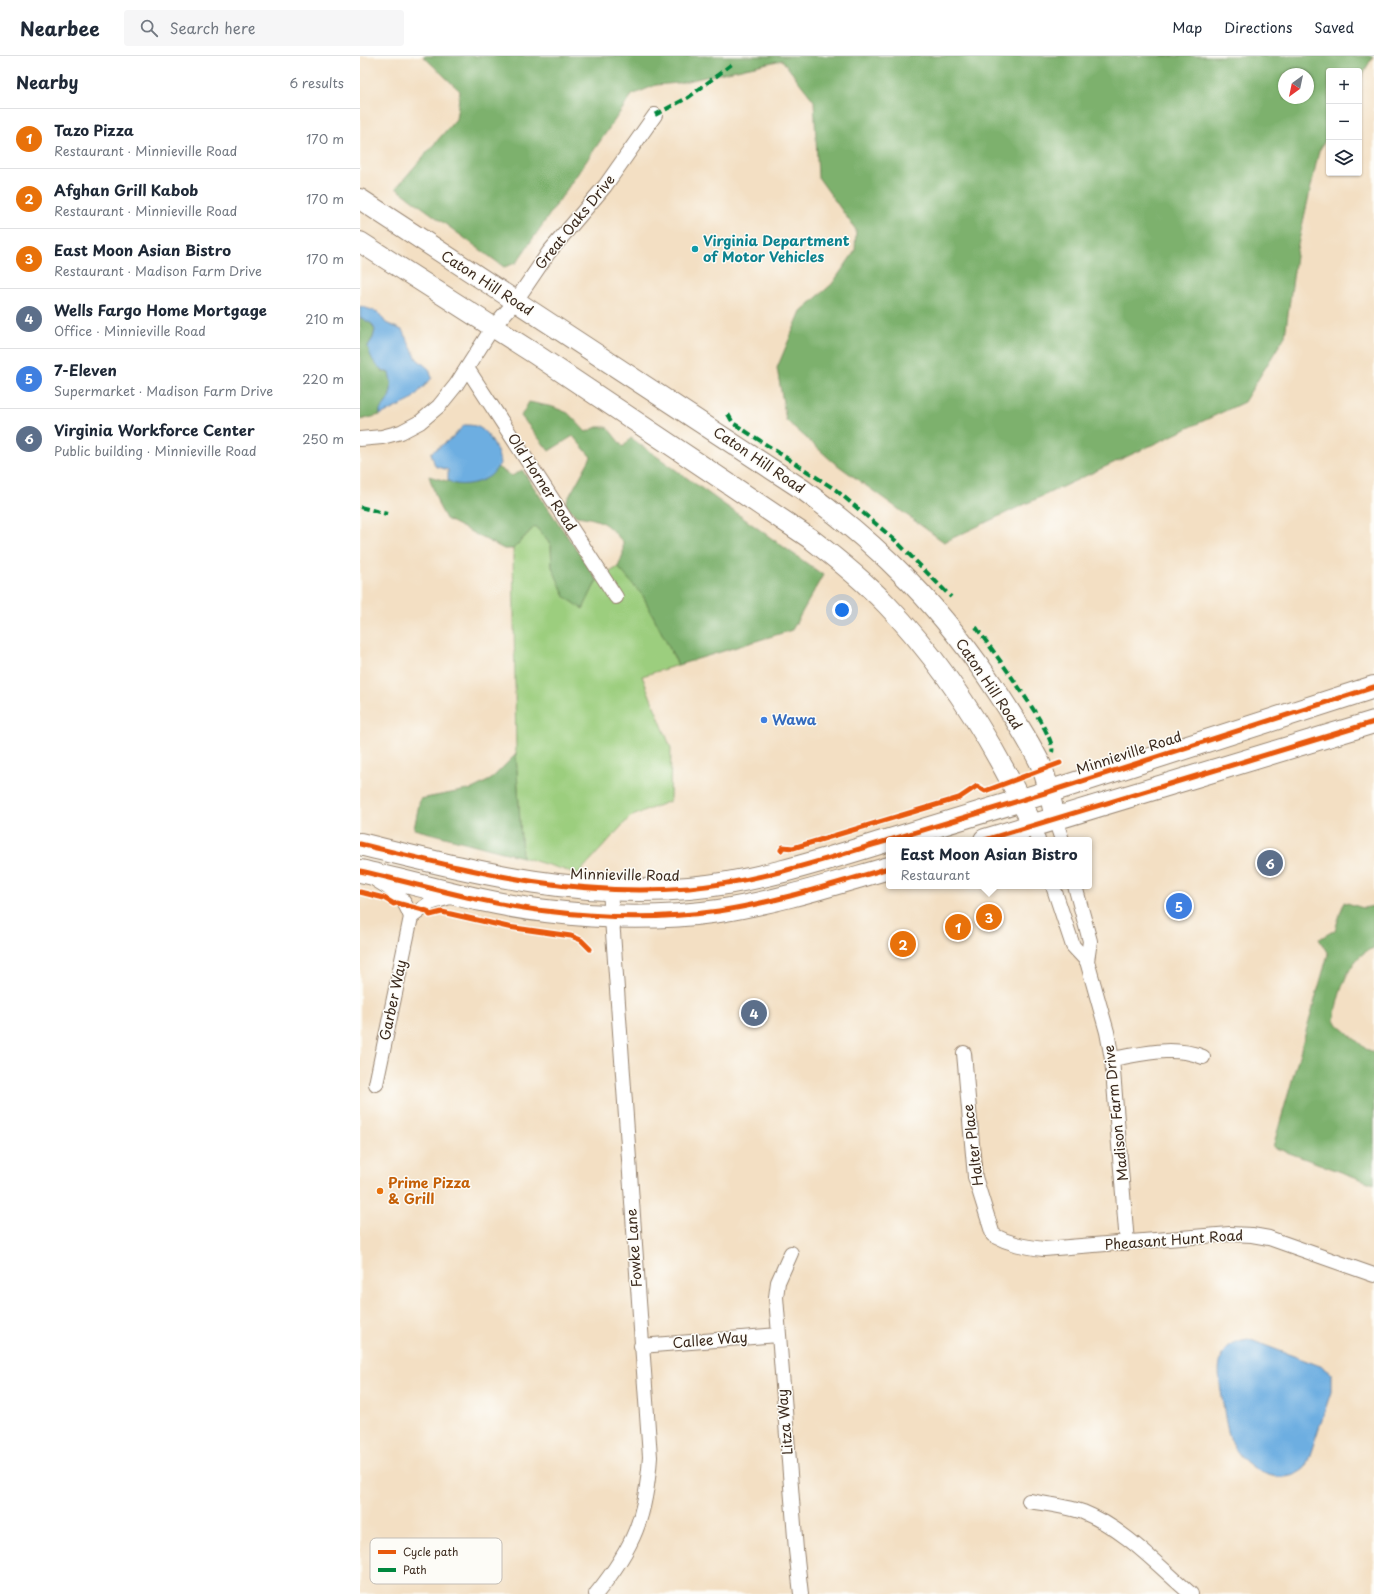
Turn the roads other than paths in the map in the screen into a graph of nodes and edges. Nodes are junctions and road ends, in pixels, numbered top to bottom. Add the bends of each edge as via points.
1 (655, 115) dead end
2 (360, 199) edge
3 (360, 242) edge
4 (515, 302) junction
5 (493, 327) junction
6 (467, 368) junction
7 (360, 439) edge
8 (616, 597) dead end
9 (1374, 687) edge
10 (1374, 722) edge
11 (1048, 792) junction
12 (1020, 800) junction
13 (1055, 819) junction
14 (1035, 833) edge
15 (899, 837) edge
16 (1006, 837) edge
17 (1061, 837) edge
18 (886, 841) edge
19 (360, 844) edge
20 (886, 869) edge
21 (360, 871) edge
22 (1054, 889) edge
23 (1076, 889) edge
24 (610, 890) junction
25 (459, 894) junction
26 (611, 915) junction
27 (411, 917) junction
28 (1087, 961) junction
29 (964, 1053) dead end
30 (1203, 1057) dead end
31 (1112, 1060) junction
32 (376, 1084) dead end
33 (993, 1235) joint
34 (1127, 1243) junction
35 (791, 1253) dead end
36 (1374, 1275) edge
37 (778, 1335) junction
38 (641, 1346) junction
39 (1029, 1501) dead end
40 (596, 1594) edge
41 (801, 1594) edge
42 (1191, 1594) edge

1 - 4 street, Great Oaks Drive via 605,186 549,252
2 - 4 main road, Caton Hill Road
3 - 5 main road
4 - 5 street, Great Oaks Drive
4 - 11 main road, Caton Hill Road via 802,489 874,545 938,612 983,670 1040,764
5 - 6 street, Great Oaks Drive
5 - 12 main road via 811,539 846,567 886,604 932,656 983,732
6 - 7 street, Great Oaks Drive via 439,406 414,426 390,436
6 - 8 street, Old Horner Road
9 - 11 main road, Minnieville Road
10 - 13 main road
11 - 12 main road, Minnieville Road
11 - 13 main road, Caton Hill Road
12 - 14 main road
12 - 15 main road, Minnieville Road
13 - 14 main road
13 - 17 street
14 - 16 main road
18 - 24 main road, Minnieville Road via 810,864 723,883 661,890
19 - 24 main road, Minnieville Road via 524,881
20 - 26 main road via 805,892 718,911
21 - 25 main road
21 - 27 street via 396,892 405,902
22 - 28 street, Madison Farm Drive via 1073,946
23 - 28 street, Madison Farm Drive via 1090,941
24 - 26 street, Fowke Lane
25 - 26 main road via 545,911
25 - 27 street via 430,903
26 - 38 street, Fowke Lane
27 - 32 street, Garber Way
28 - 31 street, Madison Farm Drive via 1107,1032
29 - 33 street, Halter Place via 975,1177
30 - 31 street via 1190,1052 1164,1050
31 - 34 street, Madison Farm Drive
33 - 34 street, Pheasant Hunt Road via 1024,1247 1044,1249
34 - 36 street, Pheasant Hunt Road via 1230,1234 1252,1235 1269,1238
35 - 37 street, Litza Way via 778,1282
37 - 38 street, Callee Way
37 - 41 street, Litza Way
38 - 40 street, Fowke Lane via 650,1457 648,1487 642,1516 626,1552
39 - 42 street via 1061,1506 1099,1520 1118,1531

